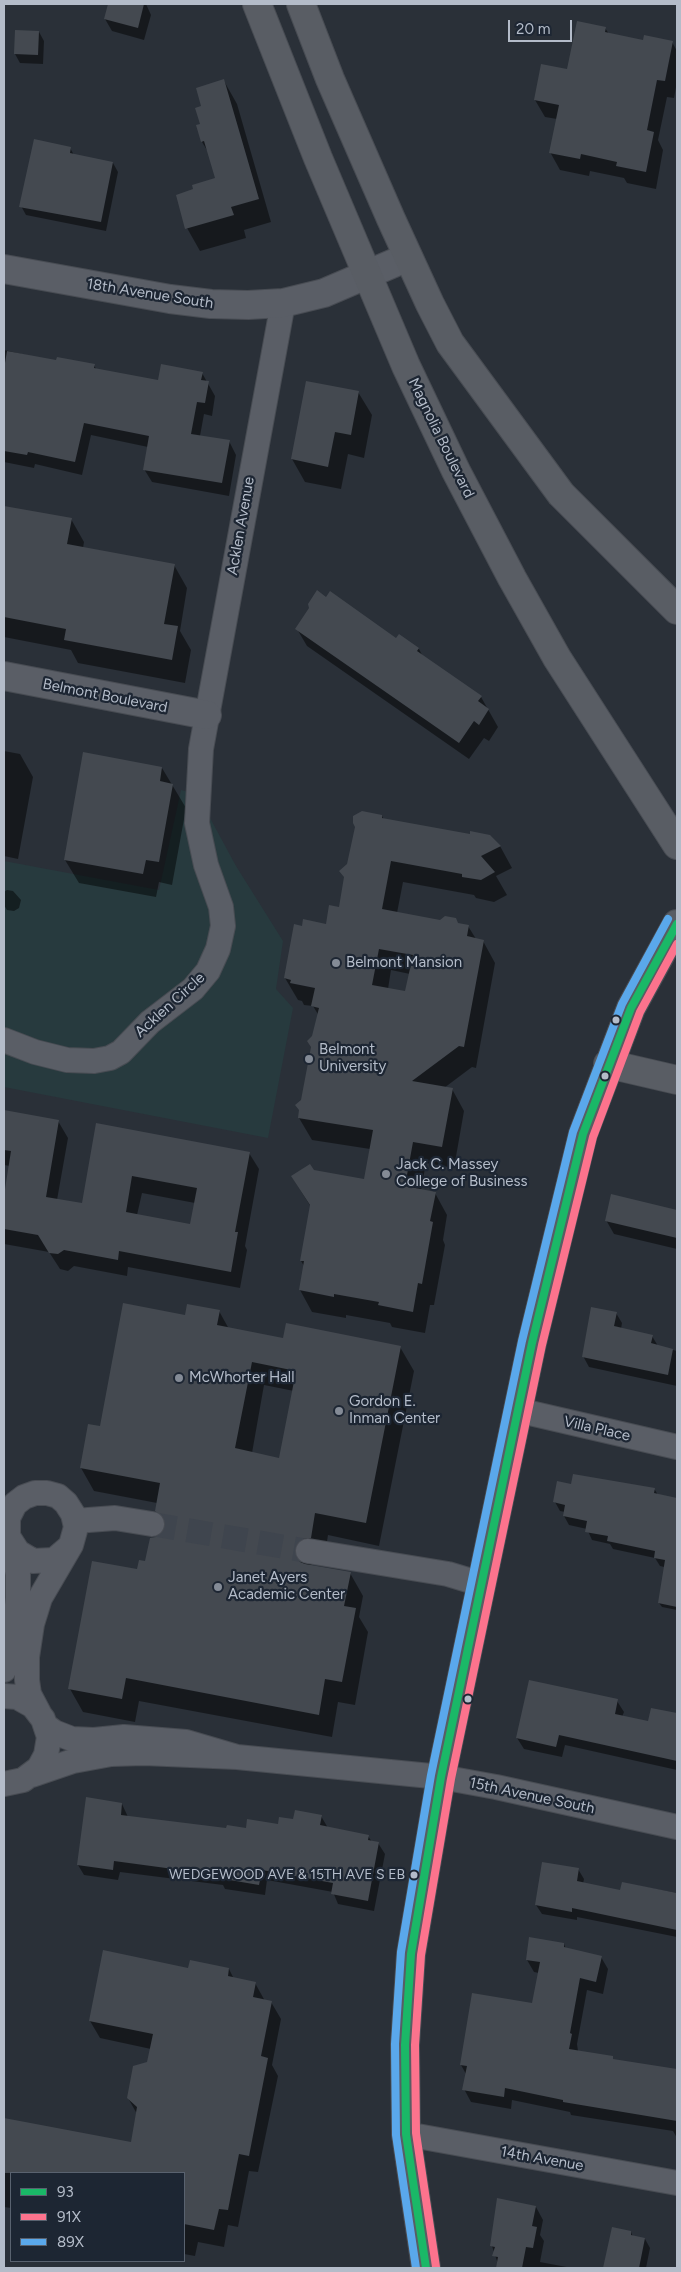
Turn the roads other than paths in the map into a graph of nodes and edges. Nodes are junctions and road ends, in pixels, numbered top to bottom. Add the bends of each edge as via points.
1 (257, 4) edge
2 (301, 4) edge
3 (408, 257) junction
4 (4, 269) edge
5 (368, 274) junction
6 (283, 303) junction
7 (677, 610) edge
8 (4, 676) edge
9 (207, 715) junction
10 (201, 748) joint
11 (677, 846) edge
12 (677, 924) edge
13 (4, 1040) edge
14 (608, 1064) junction
15 (677, 1080) edge
16 (517, 1410) junction
17 (677, 1447) edge
18 (76, 1521) junction
19 (152, 1524) tunnel mouth
20 (8, 1534) junction
21 (71, 1545) junction
22 (308, 1551) tunnel mouth
23 (481, 1584) junction
24 (4, 1670) edge
25 (4, 1696) edge
26 (43, 1719) junction
27 (237, 1757) junction
28 (441, 1777) junction
29 (20, 1780) edge
30 (4, 1799) edge
31 (677, 1826) edge
32 (406, 2134) junction
33 (677, 2183) edge
34 (426, 2268) edge

1 - 5 main road, Magnolia Boulevard
2 - 3 main road via 330,80
3 - 5 street, 18th Avenue South
3 - 7 main road via 450,343 561,494
4 - 6 street, 18th Avenue South via 211,304
5 - 6 street, 18th Avenue South via 324,293
5 - 11 main road, Magnolia Boulevard via 456,472 512,578 557,658
6 - 9 street, Acklen Avenue
8 - 9 street, Belmont Boulevard
9 - 10 street, Acklen Avenue
10 - 13 street, Acklen Circle via 197,823 206,865 221,907 223,926 218,949 208,971 193,989 110,1058 94,1062 67,1060
12 - 14 main road via 631,1008
14 - 15 main road
14 - 16 main road via 583,1134
16 - 17 street, Villa Place
16 - 23 main road
18 - 19 street via 114,1518
18 - 20 street via 58,1496 35,1493 24,1497 11,1511
18 - 21 street
20 - 21 street via 18,1552 33,1561 54,1560
20 - 24 street via 18,1574 18,1598 12,1644
21 - 26 street via 40,1598 28,1644 28,1692
22 - 23 street via 448,1574
23 - 28 main road
25 - 26 street, 15th Avenue South via 24,1700
26 - 27 street, 15th Avenue South via 54,1732 72,1739 124,1737 186,1742
26 - 29 street via 49,1737 46,1755 39,1768
27 - 28 street, 15th Avenue South
27 - 29 street, 15th Avenue South via 111,1754 73,1761
28 - 31 street, 15th Avenue South
28 - 32 main road via 411,1954 404,2045
29 - 30 street
32 - 33 street, 14th Avenue
32 - 34 main road

